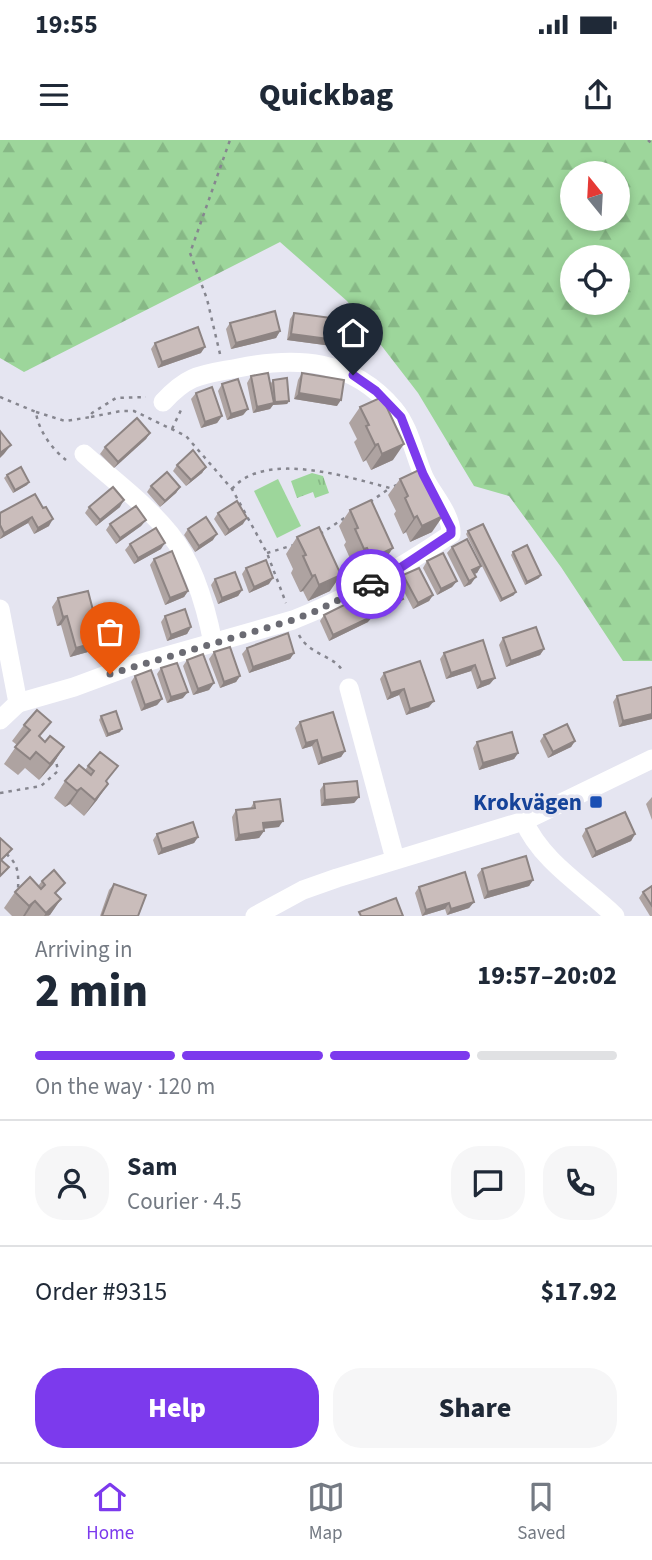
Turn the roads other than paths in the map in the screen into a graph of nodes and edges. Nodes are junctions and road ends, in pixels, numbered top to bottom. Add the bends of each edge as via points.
1 (163, 402) road end
2 (84, 453) road end
3 (0, 609) edge
4 (213, 643) junction
5 (349, 688) road end
6 (18, 703) junction
7 (0, 720) edge
8 (652, 759) edge
9 (524, 821) junction
10 (396, 859) junction
11 (255, 916) edge
12 (615, 916) edge

1 - 4 street via 184,382 289,361 353,375 401,417 423,474 450,523 451,534 400,568 316,611
2 - 4 street via 175,541 190,567
3 - 6 street
4 - 6 street
5 - 10 street
6 - 7 street
8 - 9 street
9 - 10 street
9 - 12 street via 531,837 552,859
10 - 11 street via 303,890

